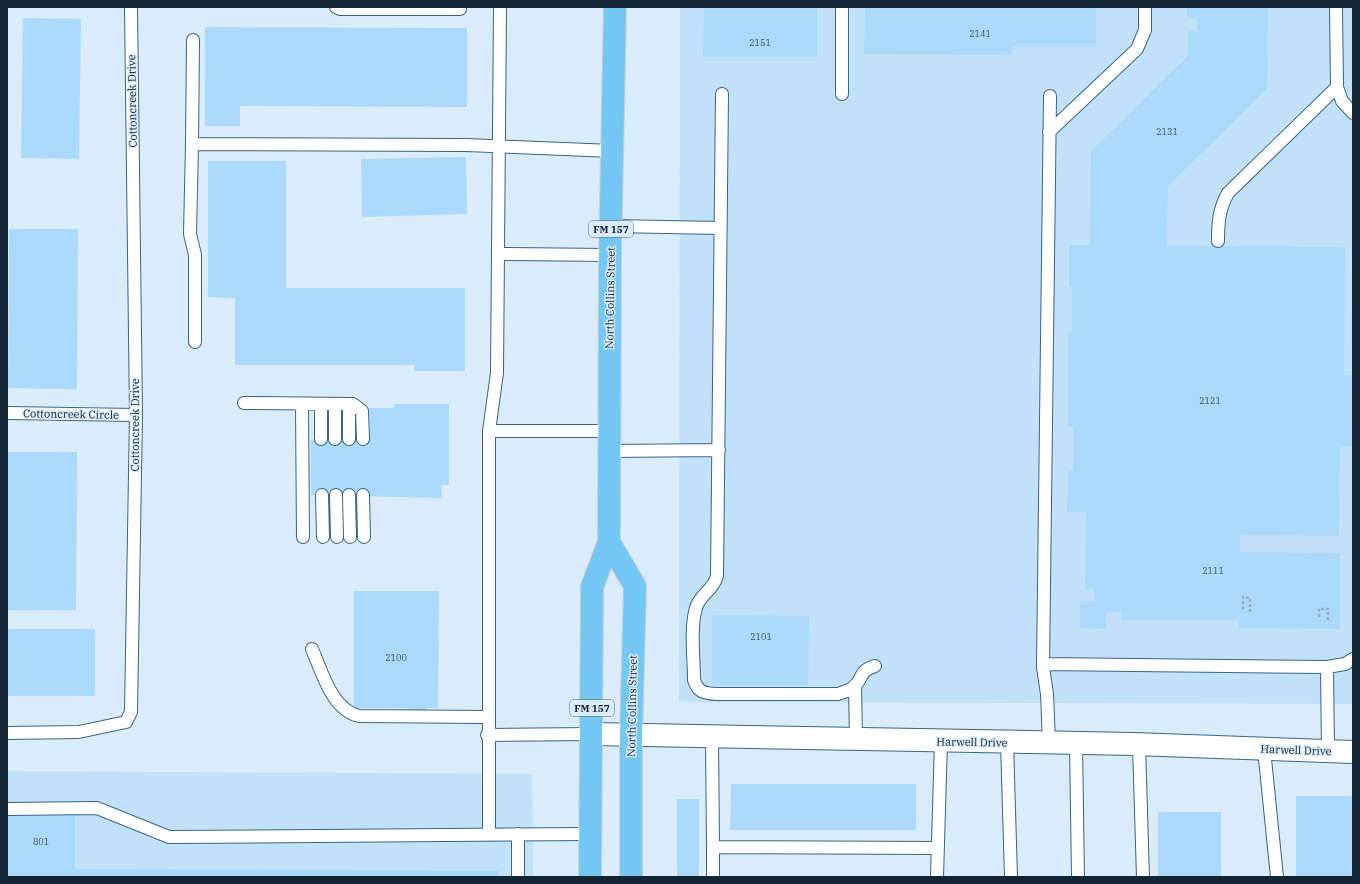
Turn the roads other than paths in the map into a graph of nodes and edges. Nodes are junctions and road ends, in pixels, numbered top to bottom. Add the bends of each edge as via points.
1 (131, 7) edge
2 (336, 7) edge
3 (460, 7) edge
4 (500, 7) edge
5 (615, 7) edge
6 (842, 7) edge
7 (1145, 7) edge
8 (1336, 7) edge
9 (193, 40) dead end
10 (1337, 88) junction
11 (722, 94) dead end
12 (842, 94) dead end
13 (1050, 96) dead end
14 (1353, 113) edge
15 (1049, 132) junction
16 (192, 144) junction
17 (498, 146) junction
18 (613, 151) junction
19 (612, 226) junction
20 (720, 228) junction
21 (1218, 241) dead end
22 (499, 254) junction
23 (610, 255) junction
24 (195, 342) dead end
25 (244, 403) dead end
26 (302, 404) junction
27 (321, 404) junction
28 (335, 404) junction
29 (349, 404) junction
30 (7, 412) edge
31 (136, 414) junction
32 (488, 431) junction
33 (321, 439) dead end
34 (335, 439) dead end
35 (350, 439) dead end
36 (363, 439) dead end
37 (609, 441) junction
38 (719, 450) junction
39 (322, 495) dead end
40 (336, 495) dead end
41 (349, 495) dead end
42 (363, 495) dead end
43 (304, 537) dead end
44 (323, 537) dead end
45 (337, 537) dead end
46 (350, 537) dead end
47 (364, 537) dead end
48 (609, 542) junction
49 (312, 649) dead end
50 (1353, 659) edge
51 (1043, 664) junction
52 (875, 666) dead end
53 (1327, 667) junction
54 (855, 686) junction
55 (488, 717) junction
56 (7, 733) edge
57 (592, 734) junction
58 (488, 735) junction
59 (631, 736) junction
60 (712, 737) junction
61 (856, 740) junction
62 (941, 741) junction
63 (1007, 742) junction
64 (1049, 742) junction
65 (1076, 743) junction
66 (1139, 744) junction
67 (1264, 749) junction
68 (1328, 751) junction
69 (1353, 752) edge
70 (7, 809) edge
71 (489, 834) junction
72 (518, 834) junction
73 (591, 834) junction
74 (713, 847) junction
75 (938, 848) junction
76 (518, 877) edge
77 (590, 877) edge
78 (631, 877) edge
79 (713, 877) edge
80 (937, 877) edge
81 (1011, 877) edge
82 (1078, 877) edge
83 (1143, 877) edge
84 (1277, 877) edge

1 - 31 lane, Cottoncreek Drive
2 - 3 lane
4 - 17 lane
5 - 18 main road, North Collins Street / FM 157
6 - 12 lane
7 - 15 lane via 1145,30 1137,50
8 - 10 lane
9 - 16 lane
10 - 14 lane via 1342,100
10 - 21 lane via 1228,192 1221,206
11 - 20 lane
13 - 15 lane
15 - 51 lane
16 - 17 lane
16 - 24 lane via 190,234 195,255
17 - 18 lane
17 - 22 lane
18 - 19 main road, North Collins Street / FM 157
19 - 20 lane
19 - 23 main road, North Collins Street / FM 157
20 - 38 lane
22 - 23 lane
22 - 32 lane via 497,373
23 - 37 main road, North Collins Street / FM 157
25 - 26 lane
26 - 27 lane
26 - 43 lane
27 - 28 lane
27 - 33 lane
28 - 29 lane
28 - 34 lane
29 - 35 lane
29 - 36 lane via 358,406 362,411
30 - 31 lane, Cottoncreek Circle
31 - 56 lane, Cottoncreek Drive via 131,712 126,722 79,732
32 - 37 lane
32 - 55 lane
37 - 38 lane
37 - 48 main road, North Collins Street / FM 157
38 - 54 lane via 717,576 715,585 704,595 696,608 694,680 697,688 701,692 716,694 838,694
39 - 44 lane
40 - 45 lane
41 - 46 lane
42 - 47 lane
48 - 57 main road, North Collins Street / FM 157 via 592,587
48 - 59 main road, North Collins Street via 635,586
49 - 55 lane via 330,688 344,710 352,714
50 - 53 lane via 1345,664
51 - 53 lane
51 - 64 lane
52 - 54 lane via 860,676
53 - 68 lane
54 - 61 lane
55 - 58 lane
57 - 58 lane
57 - 59 street, Harwell Drive
57 - 73 main road, North Collins Street / FM 157
58 - 71 lane
59 - 60 street, Harwell Drive
59 - 78 main road, North Collins Street
60 - 61 street, Harwell Drive
60 - 74 lane
61 - 62 street, Harwell Drive
62 - 63 street, Harwell Drive
62 - 75 lane
63 - 64 street, Harwell Drive
63 - 81 lane
64 - 65 street, Harwell Drive
65 - 66 street, Harwell Drive
65 - 82 lane
66 - 67 street, Harwell Drive
66 - 83 lane
67 - 68 street, Harwell Drive
67 - 84 lane
68 - 69 street, Harwell Drive
70 - 71 lane via 97,808 169,836
71 - 72 lane
72 - 73 lane
72 - 76 lane
73 - 77 main road, North Collins Street / FM 157
74 - 75 lane
74 - 79 lane
75 - 80 lane

